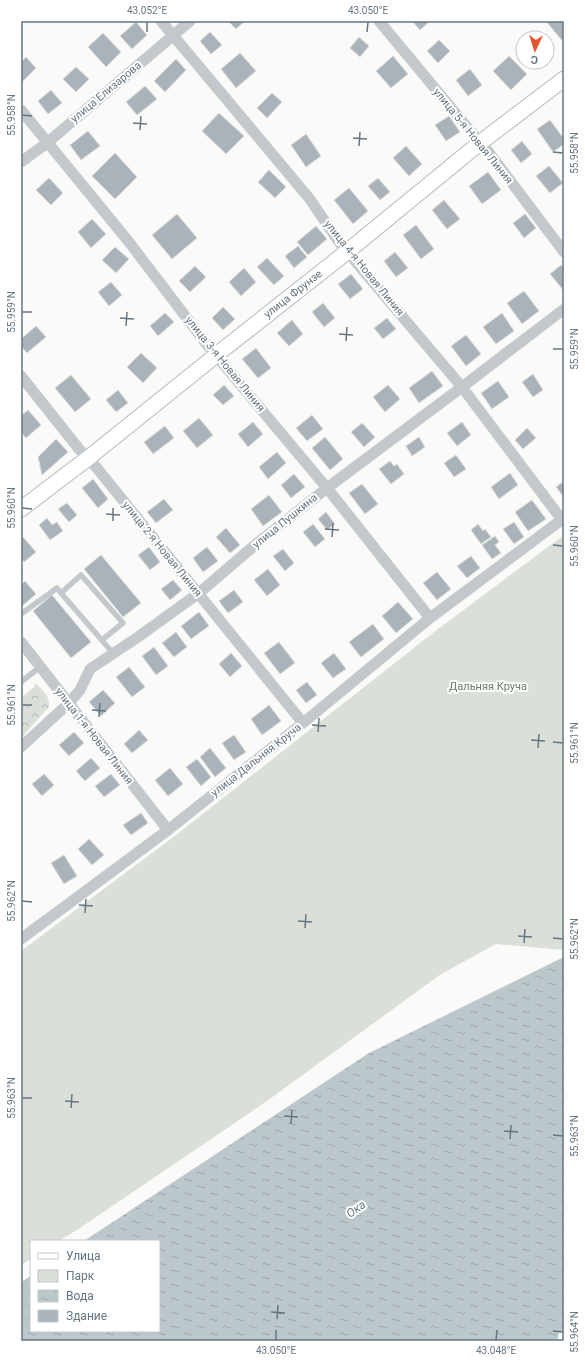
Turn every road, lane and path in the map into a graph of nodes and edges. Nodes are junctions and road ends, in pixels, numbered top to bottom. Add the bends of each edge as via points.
1 (161, 21) edge
2 (190, 21) edge
3 (379, 21) edge
4 (174, 35) junction
5 (564, 79) edge
6 (21, 110) edge
7 (481, 142) junction
8 (47, 143) junction
9 (21, 162) edge
10 (348, 251) junction
11 (564, 252) edge
12 (564, 309) edge
13 (216, 355) junction
14 (21, 376) edge
15 (462, 387) junction
16 (88, 459) junction
17 (328, 488) junction
18 (21, 509) edge
19 (563, 519) edge
20 (61, 593) junction
21 (199, 593) junction
22 (21, 614) edge
23 (430, 618) junction
24 (102, 640) junction
25 (21, 642) edge
26 (113, 653) junction
27 (40, 667) junction
28 (21, 682) edge
29 (68, 703) junction
30 (303, 722) junction
31 (21, 747) edge
32 (168, 830) junction
33 (21, 939) edge

1 - 4 street, улица 4-я Новая Линия
2 - 4 street, улица Елизарова
3 - 7 street, улица 5-я Новая Линия
4 - 8 street, улица Елизарова
4 - 10 street, улица 4-я Новая Линия via 309,198
5 - 7 main road, улица Фрунзе
6 - 8 street, улица 3-я Новая Линия
7 - 10 main road, улица Фрунзе
7 - 11 street, улица 5-я Новая Линия
8 - 9 street, улица Елизарова
8 - 13 street, улица 3-я Новая Линия via 129,242
10 - 13 main road, улица Фрунзе
10 - 15 street, улица 4-я Новая Линия
12 - 15 street, улица Пушкина
13 - 16 main road, улица Фрунзе
13 - 17 street, улица 3-я Новая Линия
14 - 16 street, улица 2-я Новая Линия
15 - 17 street, улица Пушкина
15 - 19 street, улица 4-я Новая Линия
16 - 18 main road, улица Фрунзе
16 - 21 street, улица 2-я Новая Линия
17 - 21 street, улица Пушкина
17 - 23 street, улица 3-я Новая Линия
19 - 23 street, улица Дальняя Круча
20 - 22 lane via 57,588
20 - 24 lane
20 - 24 lane via 81,575 118,617 123,623
21 - 26 street, улица Пушкина
21 - 30 street, улица 2-я Новая Линия
23 - 30 street, улица Дальняя Круча
24 - 26 lane
25 - 27 street, улица 1-я Новая Линия
26 - 29 street, улица Пушкина via 90,668 80,690
27 - 28 lane
27 - 29 street, улица 1-я Новая Линия
29 - 31 street, улица Пушкина
29 - 32 street, улица 1-я Новая Линия
30 - 32 street, улица Дальняя Круча
32 - 33 street, улица Дальняя Круча

